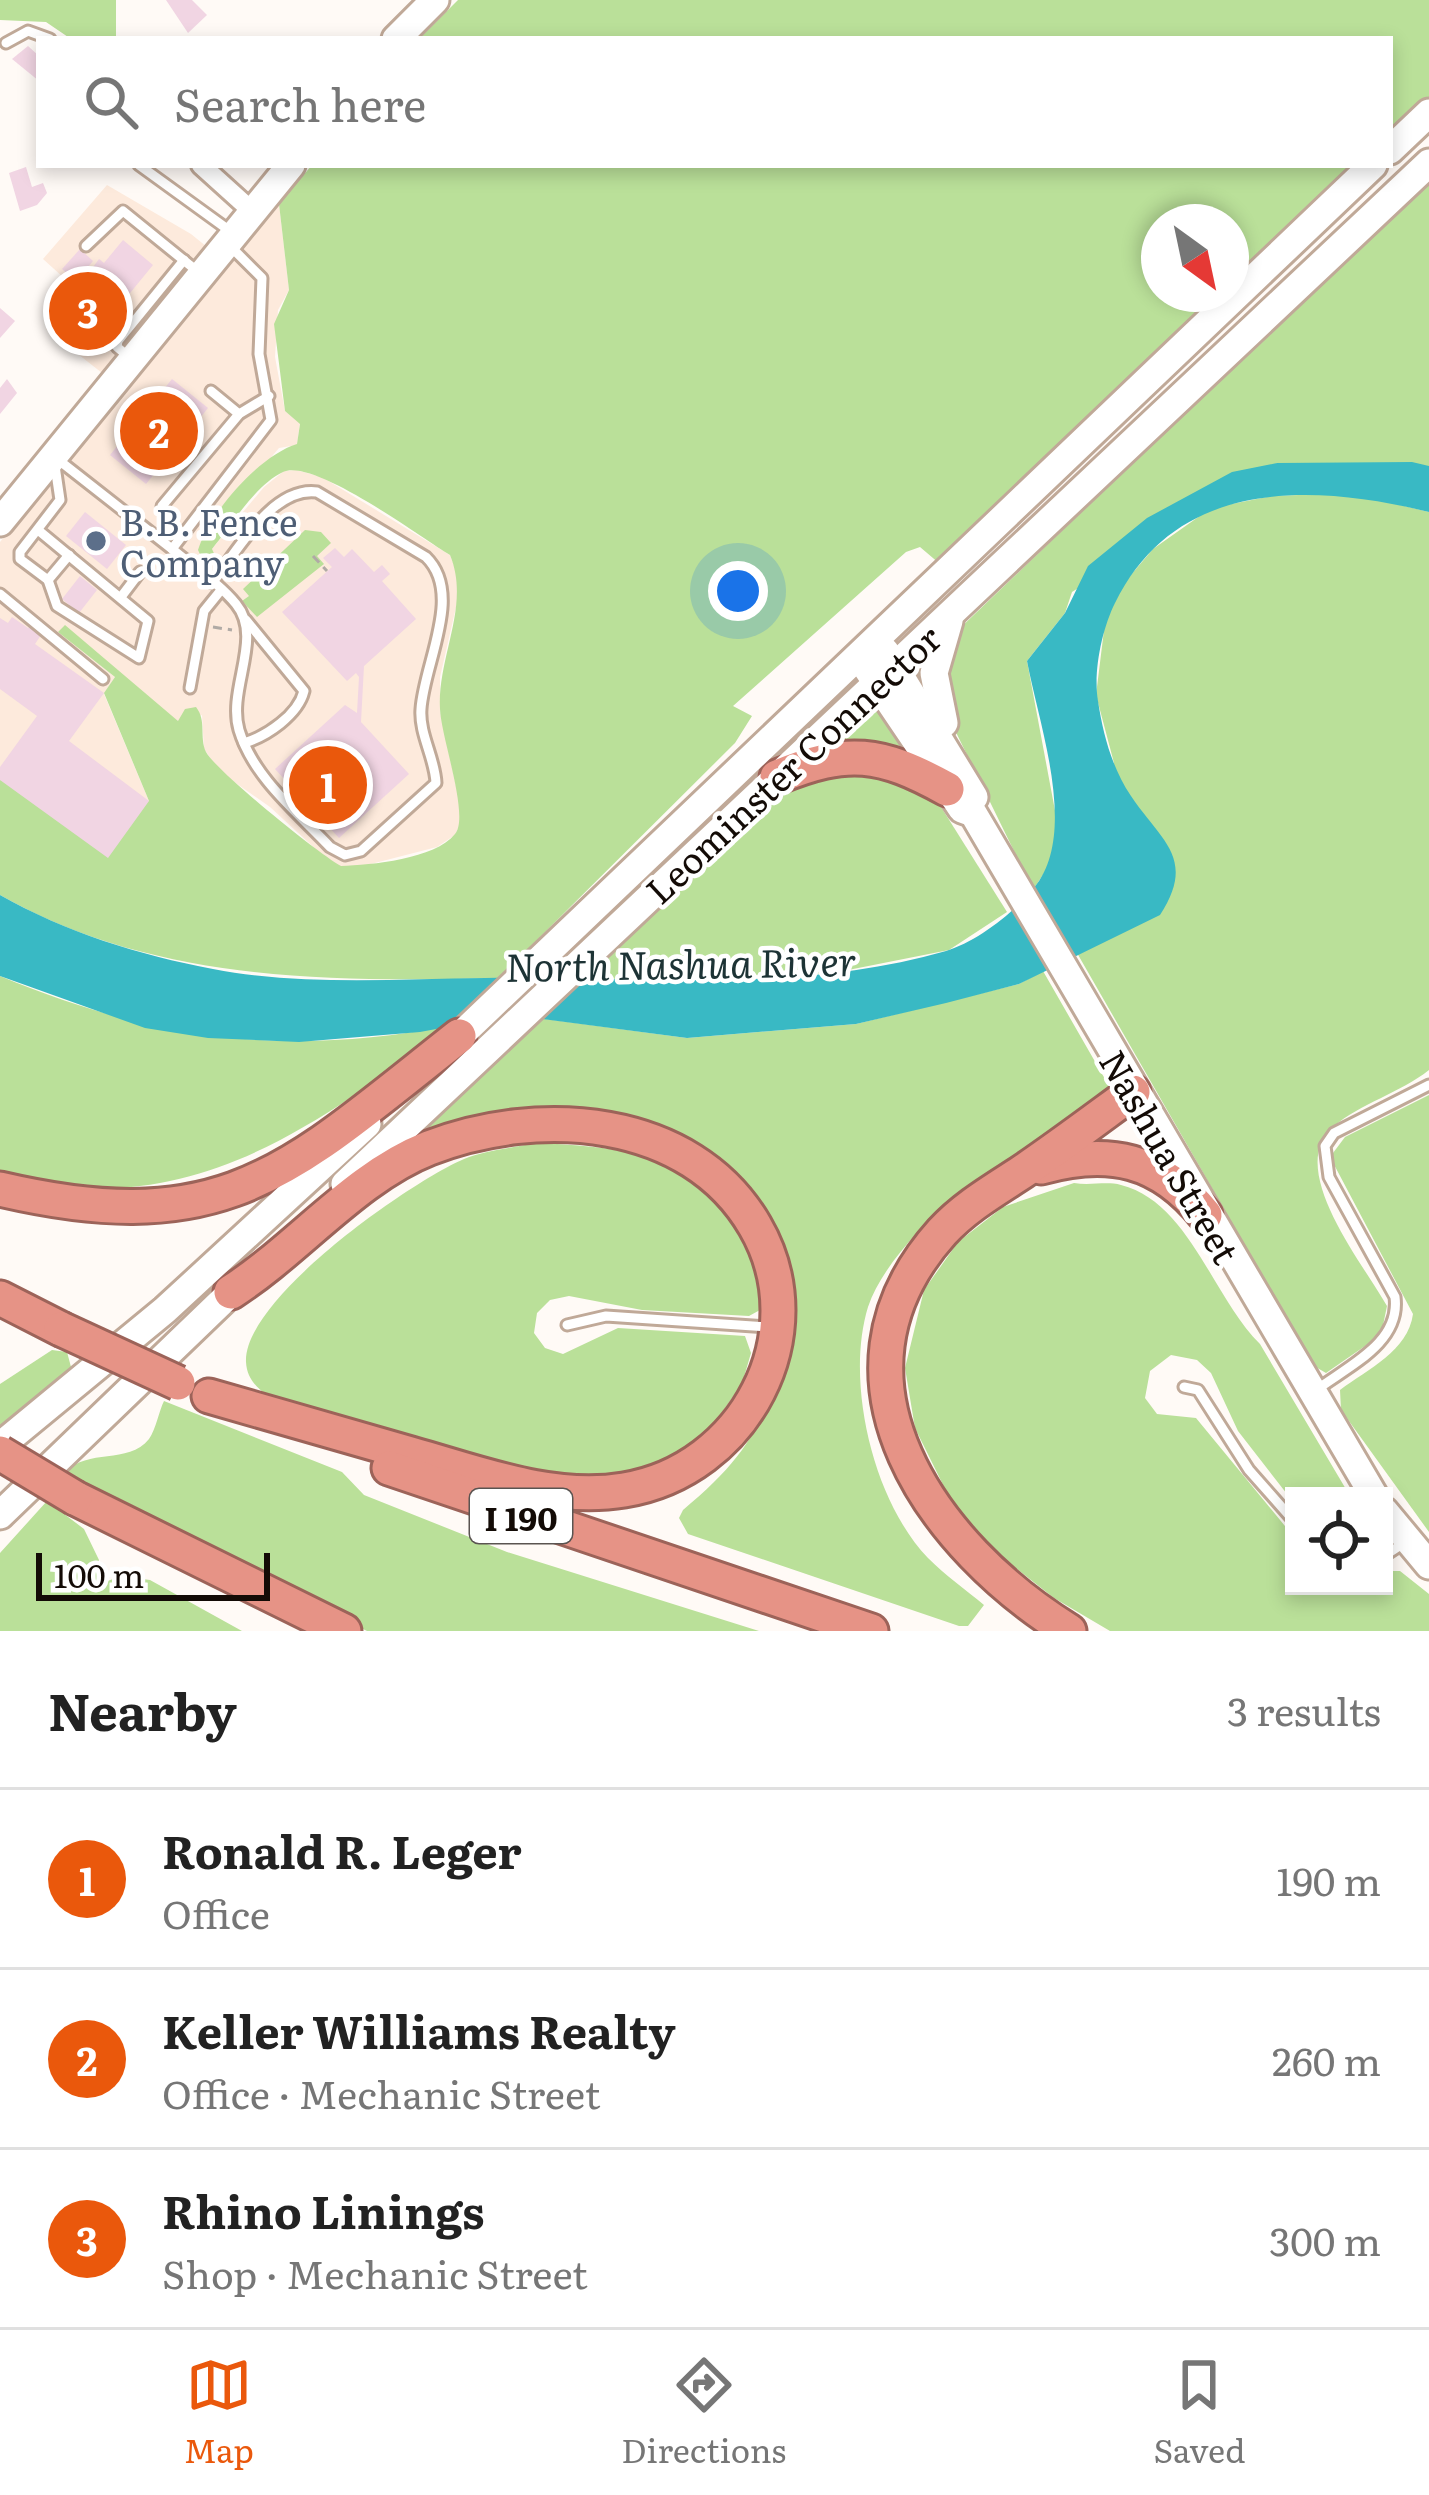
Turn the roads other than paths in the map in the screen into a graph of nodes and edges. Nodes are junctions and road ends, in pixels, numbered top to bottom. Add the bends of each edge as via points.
1 (435, 0) edge
2 (42, 36) edge
3 (399, 36) edge
4 (6, 43) dead end
5 (1429, 113) edge
6 (1393, 147) edge
7 (1429, 163) edge
8 (144, 168) edge
9 (203, 168) edge
10 (289, 168) edge
11 (1370, 168) edge
12 (238, 230) junction
13 (86, 246) dead end
14 (192, 267) junction
15 (211, 391) dead end
16 (269, 396) junction
17 (239, 414) junction
18 (52, 455) junction
19 (162, 506) dead end
20 (0, 524) edge
21 (38, 530) junction
22 (26, 545) junction
23 (172, 549) junction
24 (69, 556) junction
25 (140, 572) dead end
26 (48, 580) junction
27 (216, 586) junction
28 (0, 594) edge
29 (121, 597) junction
30 (952, 613) junction
31 (244, 621) junction
32 (878, 662) junction
33 (103, 679) dead end
34 (190, 688) dead end
35 (244, 743) junction
36 (777, 777) junction
37 (965, 800) junction
38 (459, 1036) joint
39 (1429, 1085) edge
40 (398, 1089) junction
41 (1133, 1092) junction
42 (1022, 1172) junction
43 (0, 1189) edge
44 (1205, 1215) junction
45 (231, 1292) junction
46 (0, 1298) edge
47 (567, 1325) dead end
48 (776, 1328) junction
49 (1184, 1387) dead end
50 (194, 1390) junction
51 (1311, 1394) junction
52 (0, 1449) edge
53 (1369, 1487) edge
54 (1285, 1511) edge
55 (0, 1515) edge
56 (1395, 1549) edge
57 (1429, 1565) edge
58 (344, 1631) edge
59 (871, 1631) edge
60 (1069, 1631) edge

1 - 3 main road
2 - 4 lane via 28,31
5 - 6 main road
7 - 30 main road, Leominster Connector
8 - 12 lane
9 - 12 street
10 - 12 main road
11 - 32 main road, Leominster Connector
12 - 14 main road
12 - 16 lane via 262,278 259,345
13 - 14 lane via 123,211
14 - 18 main road
15 - 17 lane
16 - 17 lane
16 - 23 lane via 267,430
17 - 19 lane
18 - 20 main road
18 - 21 lane via 60,500
18 - 23 lane
20 - 22 lane
21 - 22 lane
21 - 24 lane
22 - 26 lane via 20,559
23 - 27 lane
24 - 26 lane
24 - 29 lane
25 - 29 lane
26 - 29 lane via 58,606 139,658 148,620
27 - 31 lane
27 - 34 lane
27 - 35 lane via 278,504 311,491 426,557 443,586 421,708 436,783 369,845 345,855 330,847
28 - 33 lane
30 - 32 main road, Leominster Connector
30 - 37 main road via 934,687
31 - 35 lane via 236,698
31 - 35 lane via 304,692 273,729
32 - 36 main road, Leominster Connector
32 - 37 main road, Nashua Street
32 - 38 main road, Leominster Connector
36 - 37 highway via 848,755 892,762
36 - 45 main road, Leominster Connector
37 - 41 main road, Nashua Street
38 - 40 highway
39 - 51 lane via 1334,1133 1325,1146 1329,1177 1397,1313 1381,1341
40 - 43 highway via 272,1174 196,1203 110,1209
40 - 52 main road via 165,1310
41 - 42 highway
41 - 44 main road, Nashua Street
42 - 44 highway via 1085,1157 1124,1158 1167,1175
42 - 60 highway via 973,1203 920,1263 890,1342 888,1400 911,1474 947,1527 1001,1584
44 - 51 main road, Nashua Street
45 - 48 highway via 400,1161 471,1134 535,1122 621,1131 702,1169 755,1226 772,1264
45 - 55 main road, Leominster Connector
46 - 50 highway, I 190, bridge
47 - 48 lane via 606,1316
48 - 50 highway via 766,1378 730,1435 692,1468 624,1490 523,1486
49 - 54 lane via 1198,1390
50 - 59 highway, I 190 via 474,1500
51 - 53 main road, Nashua Street
52 - 58 highway, bridge via 75,1498
56 - 57 main road

